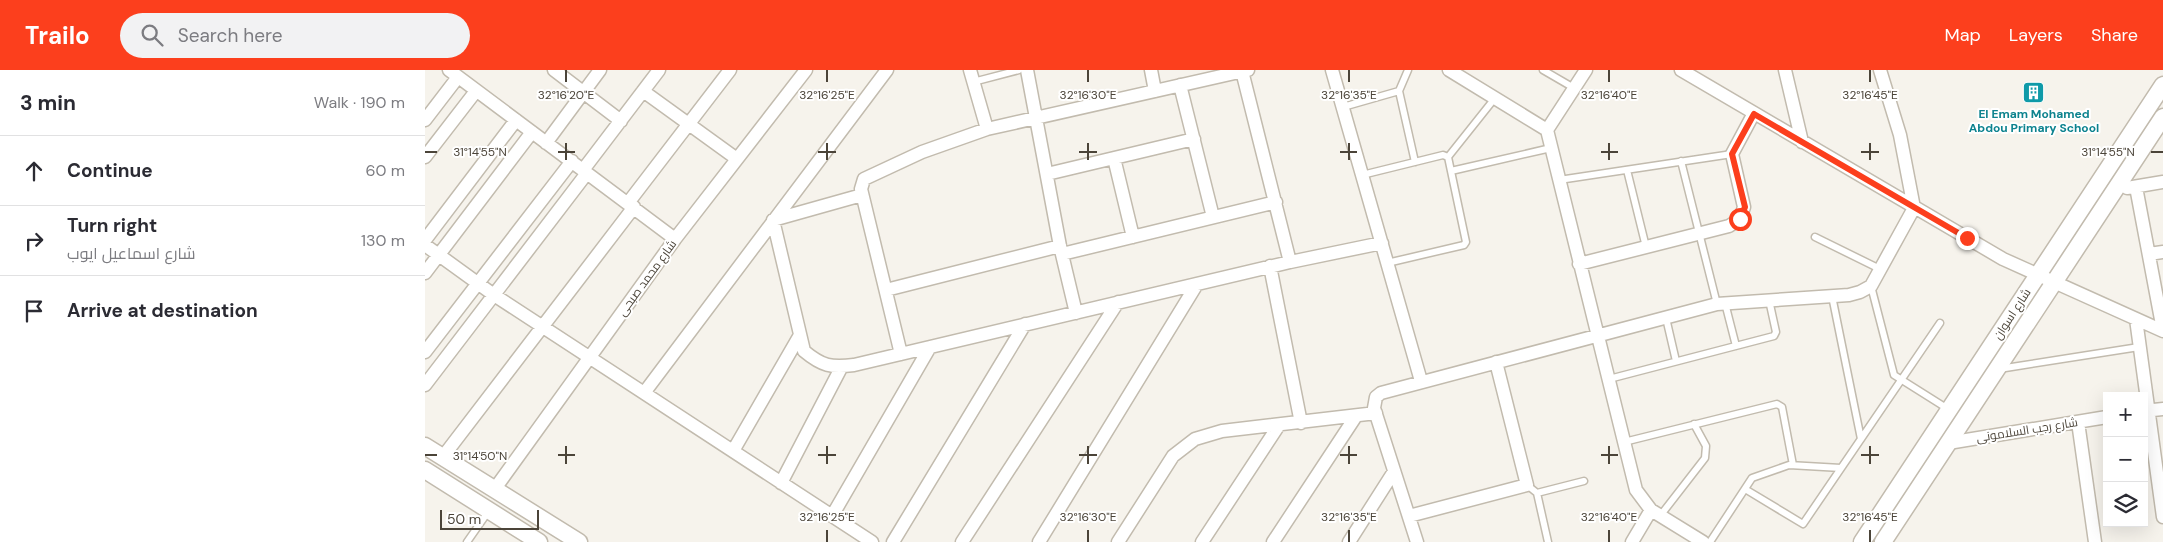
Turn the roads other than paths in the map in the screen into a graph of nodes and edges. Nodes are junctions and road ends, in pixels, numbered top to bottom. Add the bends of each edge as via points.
1 (554, 70) edge
2 (600, 70) edge
3 (659, 70) edge
4 (729, 70) edge
5 (887, 70) edge
6 (1019, 70) edge
7 (1027, 70) edge
8 (1151, 70) edge
9 (1332, 70) edge
10 (1408, 70) edge
11 (1449, 70) edge
12 (1543, 70) edge
13 (1586, 70) edge
14 (1681, 70) edge
15 (1785, 70) edge
16 (1880, 70) edge
17 (1245, 71) edge
18 (799, 72) edge
19 (453, 74) edge
20 (972, 76) edge
21 (1180, 85) junction
22 (2163, 85) edge
23 (1574, 88) junction
24 (476, 90) junction
25 (643, 91) junction
26 (1155, 91) junction
27 (1399, 91) junction
28 (583, 92) junction
29 (1495, 98) junction
30 (1343, 107) junction
31 (1754, 114) junction
32 (2163, 116) edge
33 (1037, 117) junction
34 (425, 120) edge
35 (516, 120) junction
36 (621, 121) junction
37 (688, 124) junction
38 (987, 129) junction
39 (1547, 130) junction
40 (532, 132) junction
41 (1194, 139) junction
42 (546, 142) junction
43 (1802, 142) junction
44 (1551, 148) junction
45 (1732, 154) junction
46 (425, 157) edge
47 (1448, 157) junction
48 (1114, 158) junction
49 (737, 159) junction
50 (572, 161) junction
51 (1681, 161) junction
52 (1415, 162) junction
53 (1627, 170) junction
54 (1451, 171) junction
55 (585, 172) junction
56 (1047, 174) junction
57 (1362, 175) junction
58 (1559, 180) junction
59 (2163, 182) edge
60 (2136, 187) junction
61 (2115, 190) junction
62 (862, 194) junction
63 (1276, 202) junction
64 (631, 205) junction
65 (1914, 208) junction
66 (1213, 218) junction
67 (773, 220) junction
68 (1699, 233) junction
69 (1133, 237) junction
70 (1815, 237) dead end
71 (675, 239) junction
72 (425, 240) edge
73 (1381, 243) junction
74 (425, 245) edge
75 (1645, 247) junction
76 (1061, 250) junction
77 (2163, 252) edge
78 (2149, 254) junction
79 (439, 255) junction
80 (1291, 262) junction
81 (1387, 263) junction
82 (1579, 264) junction
83 (1270, 266) junction
84 (1880, 269) junction
85 (425, 273) edge
86 (2037, 275) junction
87 (2055, 283) junction
88 (478, 284) junction
89 (1197, 284) junction
90 (1871, 286) junction
91 (886, 290) junction
92 (494, 295) junction
93 (1832, 296) junction
94 (1769, 300) junction
95 (1118, 302) junction
96 (1721, 304) junction
97 (1075, 312) junction
98 (1666, 318) junction
99 (2135, 319) junction
100 (1025, 324) junction
101 (1940, 324) dead end
102 (543, 326) junction
103 (2163, 330) edge
104 (800, 335) junction
105 (1597, 336) junction
106 (1736, 346) junction
107 (930, 347) junction
108 (2139, 347) junction
109 (425, 352) edge
110 (901, 354) junction
111 (589, 356) junction
112 (1496, 362) junction
113 (1675, 362) junction
114 (842, 366) junction
115 (1998, 369) junction
116 (1608, 379) junction
117 (1901, 380) junction
118 (1421, 381) junction
119 (425, 385) edge
120 (2143, 392) edge
121 (644, 393) junction
122 (1949, 409) junction
123 (2163, 409) edge
124 (2148, 411) edge
125 (1375, 413) junction
126 (1356, 416) junction
127 (2103, 418) edge
128 (2077, 422) junction
129 (1301, 423) junction
130 (1694, 424) junction
131 (1279, 425) junction
132 (2148, 429) edge
133 (1861, 439) junction
134 (1623, 442) junction
135 (1948, 443) junction
136 (425, 446) edge
137 (733, 451) junction
138 (442, 458) junction
139 (1793, 465) junction
140 (1841, 468) junction
141 (425, 470) edge
142 (1393, 473) junction
143 (781, 482) junction
144 (1584, 482) dead end
145 (1532, 489) junction
146 (1745, 489) junction
147 (493, 490) junction
148 (488, 510) junction
149 (1655, 513) junction
150 (832, 516) junction
151 (1409, 516) junction
152 (2163, 517) edge
153 (1415, 541) edge
154 (467, 542) edge
155 (539, 542) edge
156 (579, 542) edge
157 (872, 542) edge
158 (893, 542) edge
159 (962, 542) edge
160 (1039, 542) edge
161 (1118, 542) edge
162 (1202, 542) edge
163 (1273, 542) edge
164 (1349, 542) edge
165 (1548, 542) edge
166 (1632, 542) edge
167 (1703, 542) edge
168 (1710, 542) edge
169 (1862, 542) edge
170 (1883, 542) edge
171 (2095, 542) edge

1 - 28 street
2 - 28 street
3 - 25 street
4 - 37 street
5 - 67 street
6 - 20 lane
7 - 33 street
8 - 26 street
9 - 30 street
10 - 27 lane
11 - 29 street
12 - 23 lane
13 - 23 street
14 - 31 street
15 - 43 street
16 - 65 street via 1899,135
17 - 21 street
17 - 63 street
18 - 49 street, شارع محمد صبحى
19 - 24 street
19 - 34 street
20 - 38 street
21 - 26 street
21 - 41 street
22 - 86 street, شارع اسوان
23 - 39 street
24 - 35 street
24 - 46 street
25 - 36 street
25 - 37 street
26 - 33 street
27 - 30 lane
27 - 52 lane
28 - 36 street
28 - 42 street
29 - 39 street
29 - 47 lane
30 - 57 street
31 - 43 street
31 - 45 street
32 - 61 street, شارع اسوان
33 - 38 street
33 - 56 street
35 - 40 street
35 - 72 street
36 - 55 street
37 - 49 street
37 - 64 street
38 - 62 street via 922,152 865,179 861,183
39 - 44 street
40 - 42 street
40 - 79 street
41 - 48 street
41 - 66 street
42 - 50 street
43 - 65 street
44 - 54 lane
44 - 58 street
45 - 51 lane
45 - 68 street via 1745,207 1743,214 1735,224
47 - 52 lane via 1443,155
47 - 54 lane
48 - 56 street
48 - 69 street
49 - 71 street, شارع محمد صبحى
50 - 55 street
50 - 88 street
51 - 53 lane
51 - 68 lane
52 - 57 lane
53 - 58 lane
53 - 75 lane
54 - 81 lane via 1464,245
55 - 64 street
55 - 92 street
56 - 76 street
57 - 73 street
58 - 82 street
59 - 60 street
60 - 61 street
60 - 78 street
61 - 87 street, شارع اسوان
62 - 67 street
62 - 91 street
63 - 66 street
63 - 80 street
64 - 71 street
64 - 102 street
65 - 84 street
65 - 86 street
66 - 69 street
67 - 104 street
67 - 121 street
68 - 75 street
68 - 96 lane
69 - 76 street
70 - 84 lane
71 - 111 street, شارع محمد صبحى
73 - 80 street
73 - 81 street
74 - 79 street
75 - 82 street
76 - 91 street
76 - 97 street
77 - 78 street
78 - 103 street
79 - 85 street
79 - 88 street
80 - 83 street
81 - 118 street
82 - 105 street
83 - 89 street
83 - 129 street
84 - 90 street
86 - 87 street
86 - 122 street, شارع اسوان
87 - 99 street
87 - 115 street, شارع اسوان
88 - 92 street
88 - 109 street
89 - 95 street
89 - 160 street
90 - 93 street via 1855,294
90 - 117 lane via 1892,372
91 - 110 street
92 - 102 street
92 - 119 street
93 - 94 street
93 - 133 lane
94 - 96 street
94 - 106 lane via 1776,334
95 - 97 street
95 - 159 street
96 - 98 street
96 - 106 lane
97 - 100 street
98 - 105 street
98 - 113 lane
99 - 103 street
99 - 108 street
100 - 107 street
100 - 158 street
101 - 117 lane
102 - 111 street
102 - 138 street
104 - 114 street via 804,351 817,362
104 - 137 street
105 - 112 street
105 - 116 street
106 - 113 lane
107 - 110 street
107 - 150 street
108 - 115 lane
108 - 120 street
110 - 114 street
111 - 121 street
111 - 147 street, شارع محمد صبحى
112 - 118 street
112 - 145 street
113 - 116 lane
114 - 143 street
115 - 135 street, شارع اسوان
116 - 134 street
117 - 122 lane
117 - 133 lane
118 - 125 street via 1381,392 1374,402
121 - 137 street
122 - 169 street, شارع اسوان
123 - 124 street
125 - 126 street
125 - 142 street
126 - 129 street
126 - 163 street
127 - 128 street, شارع رجب السلامونى
128 - 135 street, شارع رجب السلامونى
128 - 171 street
129 - 131 street
130 - 134 lane
130 - 139 lane via 1777,404 1782,407
130 - 149 lane via 1706,446 1705,458
131 - 161 street via 1208,434 1183,446 1173,456
131 - 162 street
132 - 152 street
133 - 140 lane
134 - 149 street via 1636,490
135 - 170 street, شارع اسوان
136 - 138 street
137 - 143 street
138 - 147 street
139 - 140 lane
139 - 146 lane via 1752,478
140 - 146 lane via 1803,524
141 - 148 street
142 - 151 street
142 - 164 street
143 - 150 street
144 - 145 lane
145 - 151 street
145 - 165 lane
146 - 168 lane
147 - 156 street
148 - 154 lane
148 - 155 street
149 - 166 street
149 - 167 street
150 - 157 street
151 - 153 street

